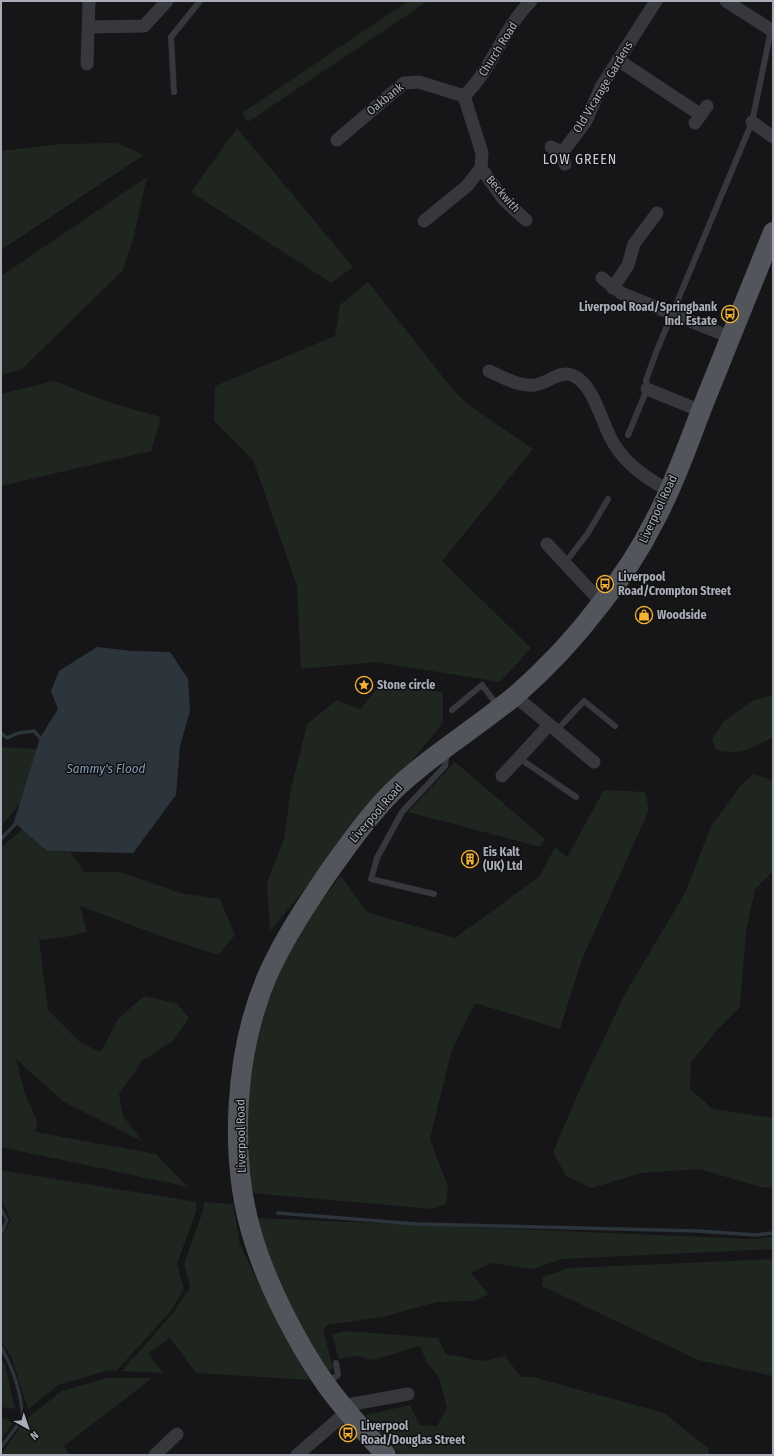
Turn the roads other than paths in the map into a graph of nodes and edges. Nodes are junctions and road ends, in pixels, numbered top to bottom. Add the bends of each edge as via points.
1 (89, 1) edge
2 (167, 1) edge
3 (200, 1) edge
4 (531, 1) edge
5 (656, 1) edge
6 (726, 1) edge
7 (89, 27) junction
8 (772, 31) edge
9 (618, 60) junction
10 (86, 64) dead end
11 (174, 92) dead end
12 (464, 96) junction
13 (701, 115) dead end
14 (752, 122) junction
15 (773, 137) edge
16 (336, 140) dead end
17 (559, 155) dead end
18 (481, 168) junction
19 (657, 213) dead end
20 (526, 220) dead end
21 (424, 221) dead end
22 (773, 232) edge
23 (602, 278) dead end
24 (613, 288) junction
25 (672, 315) junction
26 (730, 336) junction
27 (489, 371) dead end
28 (646, 389) junction
29 (701, 411) junction
30 (628, 435) dead end
31 (668, 490) junction
32 (608, 499) dead end
33 (547, 544) dead end
34 (565, 563) junction
35 (602, 603) junction
36 (507, 701) junction
37 (452, 710) dead end
38 (614, 726) dead end
39 (552, 728) junction
40 (449, 745) junction
41 (518, 758) junction
42 (594, 762) dead end
43 (502, 776) dead end
44 (576, 797) dead end
45 (434, 894) dead end
46 (336, 1363) dead end
47 (325, 1384) junction
48 (408, 1394) dead end
49 (345, 1409) junction
50 (177, 1434) dead end
51 (155, 1455) edge
52 (297, 1455) edge
53 (386, 1455) edge

1 - 7 street
2 - 7 street via 144,26
3 - 11 lane via 171,37
4 - 12 street, Church Road via 500,44 474,87
5 - 9 street, Old Vicarage Gardens
6 - 8 street
7 - 10 street
8 - 14 lane
9 - 13 street
9 - 17 street, Old Vicarage Gardens via 601,87 586,121
12 - 16 street, Oakbank via 418,82 404,83
12 - 18 street via 482,153
14 - 15 street
14 - 25 lane
18 - 20 street, Beckwith via 504,200
18 - 21 street via 467,186
19 - 24 street via 634,244 628,265
22 - 26 main road, Liverpool Road
23 - 24 street
24 - 25 street
25 - 26 street
25 - 28 lane via 646,380
26 - 29 main road, Liverpool Road
27 - 31 street via 524,386 537,385 562,375 572,374 587,386 613,442 628,463
28 - 29 street
28 - 30 lane
29 - 31 main road, Liverpool Road
31 - 35 main road, Liverpool Road via 657,518 640,549
32 - 34 lane via 588,533
33 - 34 street
34 - 35 street
35 - 36 main road, Liverpool Road via 575,637 546,667
36 - 37 lane via 482,685
36 - 39 street
36 - 40 main road, Liverpool Road
38 - 39 lane via 584,701
39 - 41 street
39 - 42 street
40 - 45 lane via 445,766 402,812 377,858 371,879
40 - 47 main road, Liverpool Road via 414,772 377,808 314,893 269,972 247,1043 239,1094 238,1120 241,1176 247,1216 268,1280
41 - 43 street
41 - 44 lane
46 - 47 lane via 338,1375
47 - 49 main road, Liverpool Road
48 - 49 street
49 - 52 street
49 - 53 main road, Liverpool Road
50 - 51 street

